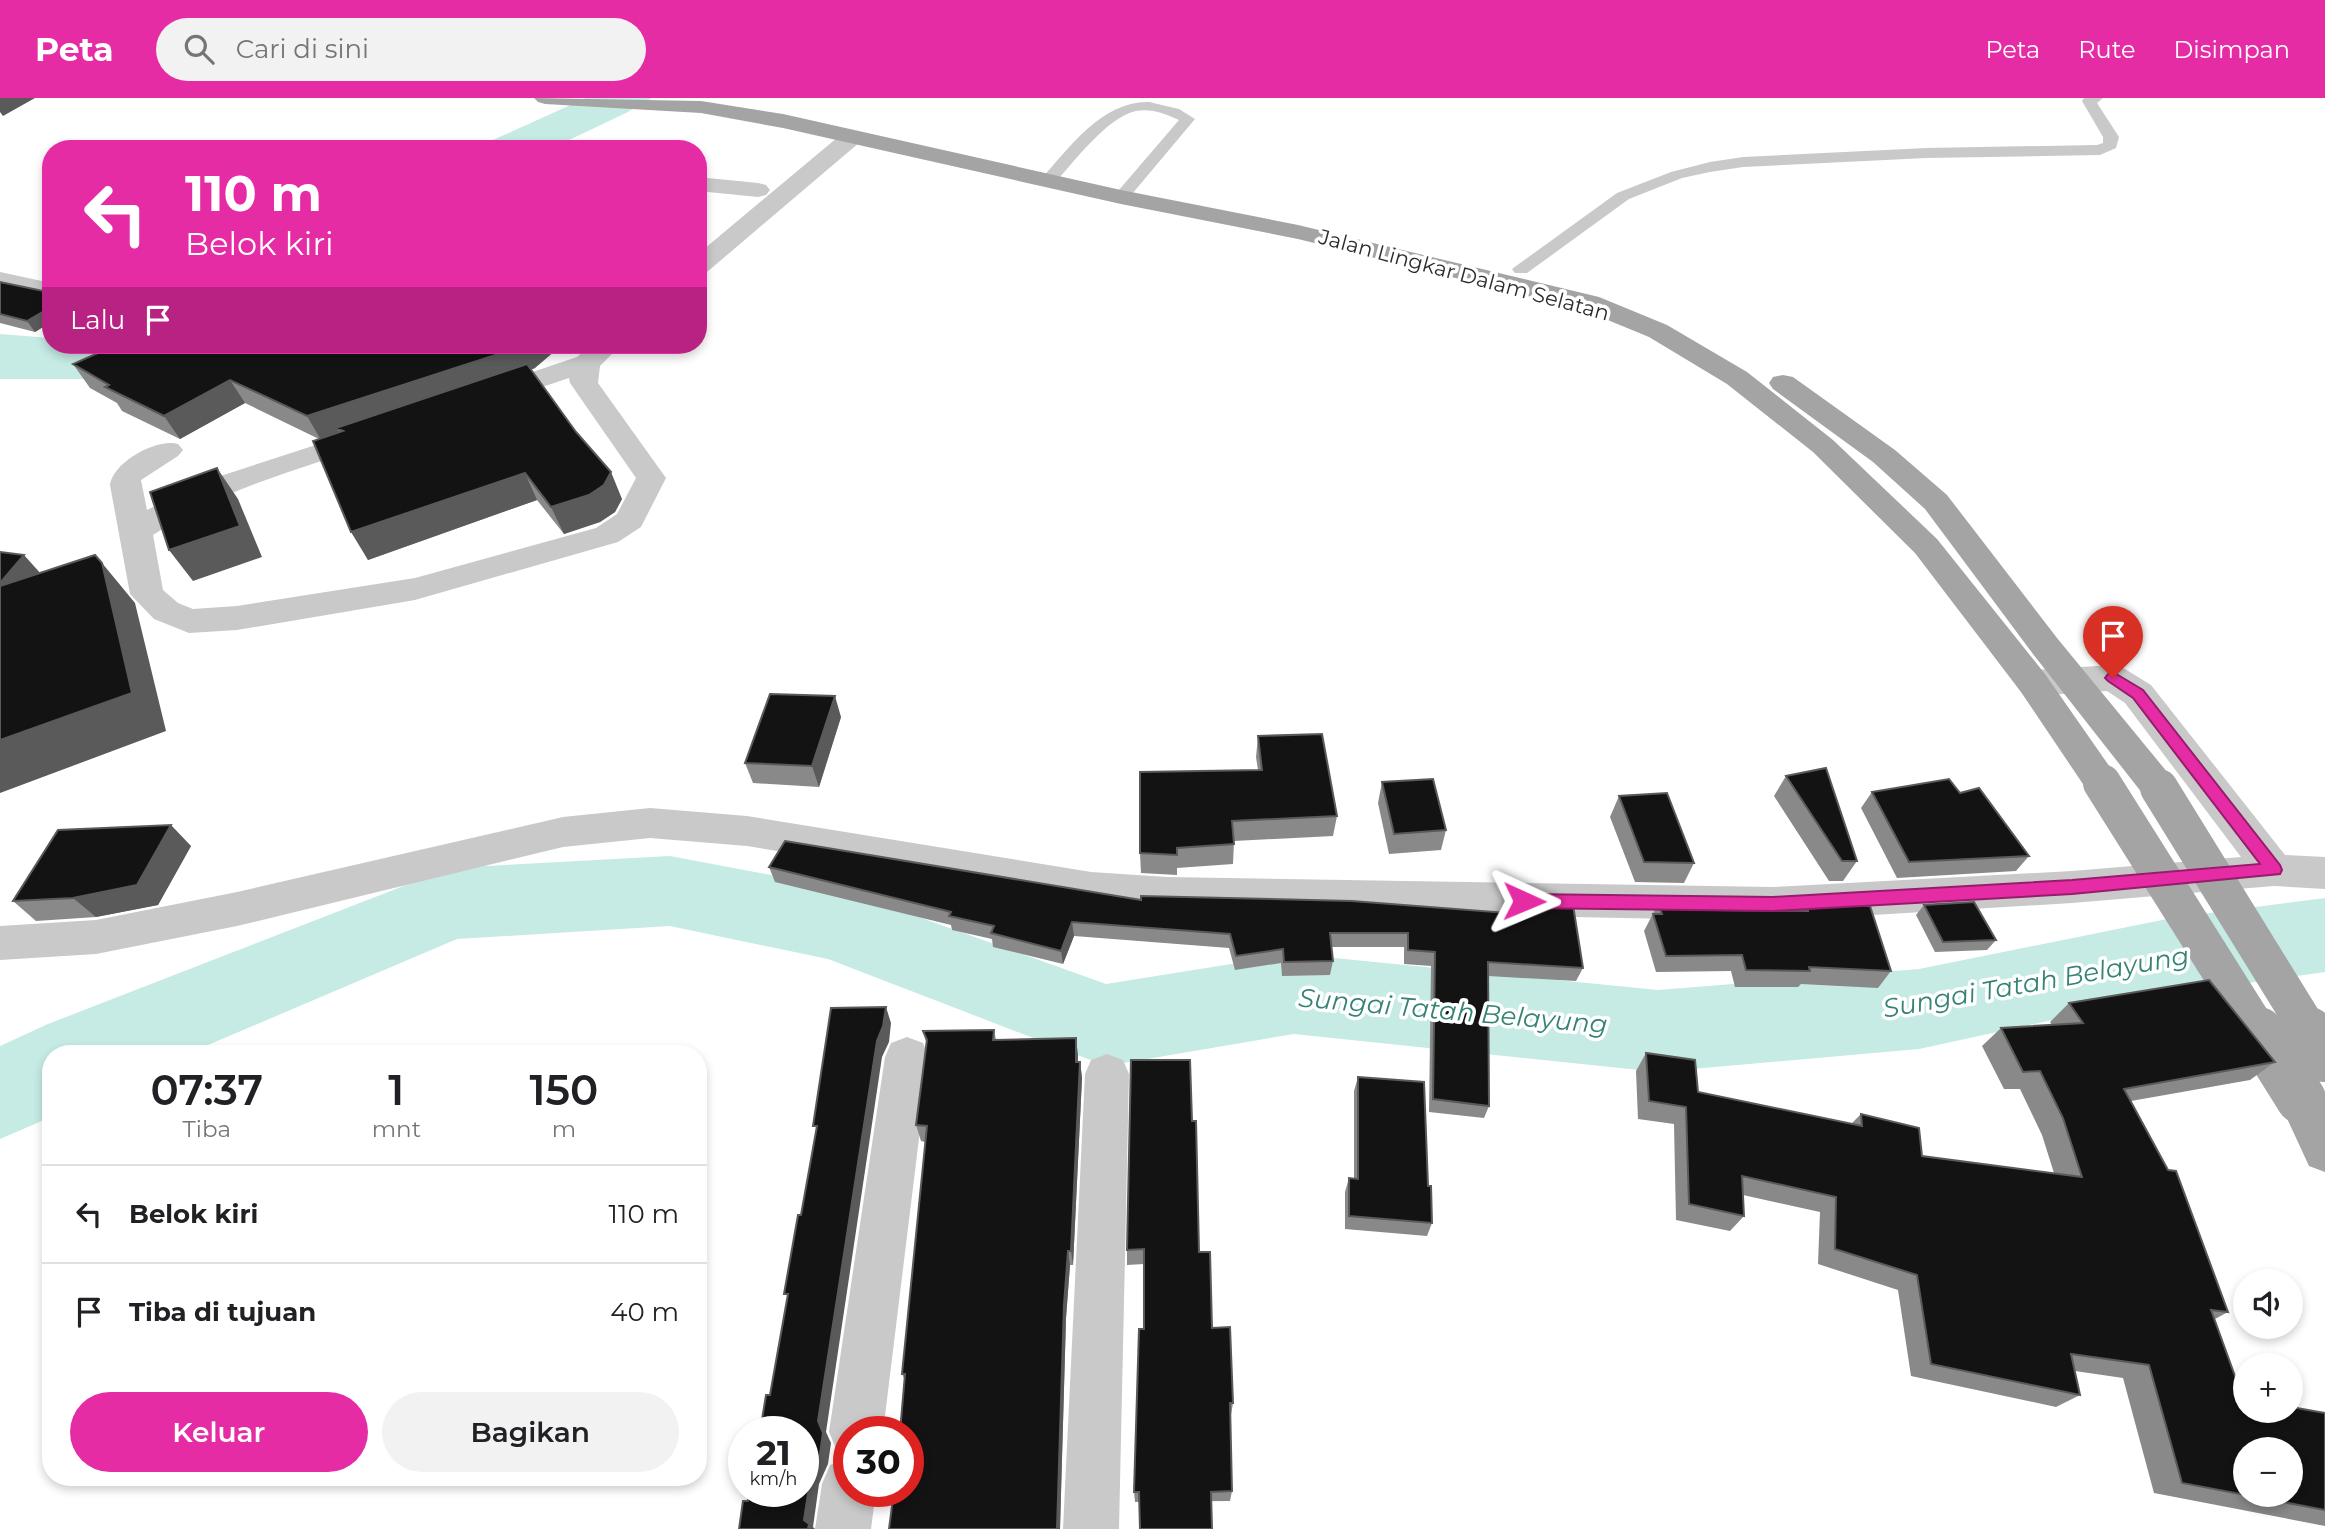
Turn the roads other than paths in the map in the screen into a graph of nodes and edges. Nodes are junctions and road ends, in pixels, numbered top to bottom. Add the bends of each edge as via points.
1 (545, 98) edge
2 (748, 98) edge
3 (2096, 98) edge
4 (839, 128) junction
5 (1054, 174) junction
6 (707, 185) edge
7 (758, 190) junction
8 (1126, 191) junction
9 (707, 234) edge
10 (707, 258) edge
11 (1521, 269) junction
12 (0, 280) edge
13 (42, 289) edge
14 (597, 354) edge
15 (461, 406) edge
16 (397, 427) edge
17 (168, 450) dead end
18 (1895, 466) junction
19 (1854, 475) junction
20 (136, 531) junction
21 (2073, 679) junction
22 (2033, 683) junction
23 (2274, 870) junction
24 (2325, 873) edge
25 (0, 943) edge
26 (907, 1056) dead end
27 (2325, 1057) edge
28 (1107, 1074) dead end
29 (2325, 1150) edge
30 (858, 1416) edge
31 (846, 1507) edge
32 (843, 1529) edge
33 (1091, 1529) edge

1 - 4 main road, Jalan Lingkar Dalam Selatan via 701,107
2 - 4 main road, Jalan Lingkar Dalam Selatan
3 - 11 lane via 2089,101 2110,138 2110,145 2100,150 1913,153 1710,167 1623,196
4 - 5 main road, Jalan Lingkar Dalam Selatan
4 - 7 street
4 - 10 street
5 - 8 main road, Jalan Lingkar Dalam Selatan
5 - 8 lane via 1125,110 1139,106 1176,112 1188,119
6 - 7 street
7 - 9 street
8 - 11 main road, Jalan Lingkar Dalam Selatan via 1350,229
8 - 19 main road, Jalan Lingkar Dalam Selatan via 1590,303 1658,331 1737,378
11 - 18 main road, Jalan Lingkar Dalam Selatan via 1588,287 1703,333 1778,379
12 - 13 street
14 - 15 street via 512,379
14 - 20 street via 583,375 584,383 651,478 630,520 607,535 415,589 237,618 189,621 166,611 147,594
16 - 20 street via 204,492
17 - 20 street via 126,477
18 - 19 main road
18 - 21 main road, Jalan Lingkar Dalam Selatan via 1936,502
19 - 22 main road, Jalan Lingkar Dalam Selatan via 1926,546
21 - 22 street
21 - 23 street via 2113,678 2138,694
21 - 27 main road, Jalan Lingkar Dalam Selatan, bridge via 2159,788
22 - 29 main road, Jalan Lingkar Dalam Selatan, bridge via 2102,783 2301,1098
23 - 24 street
23 - 25 street via 1773,904 1167,894 1091,888 747,831 650,823 564,832 237,909 96,937
26 - 30 street
28 - 33 street
31 - 32 street

